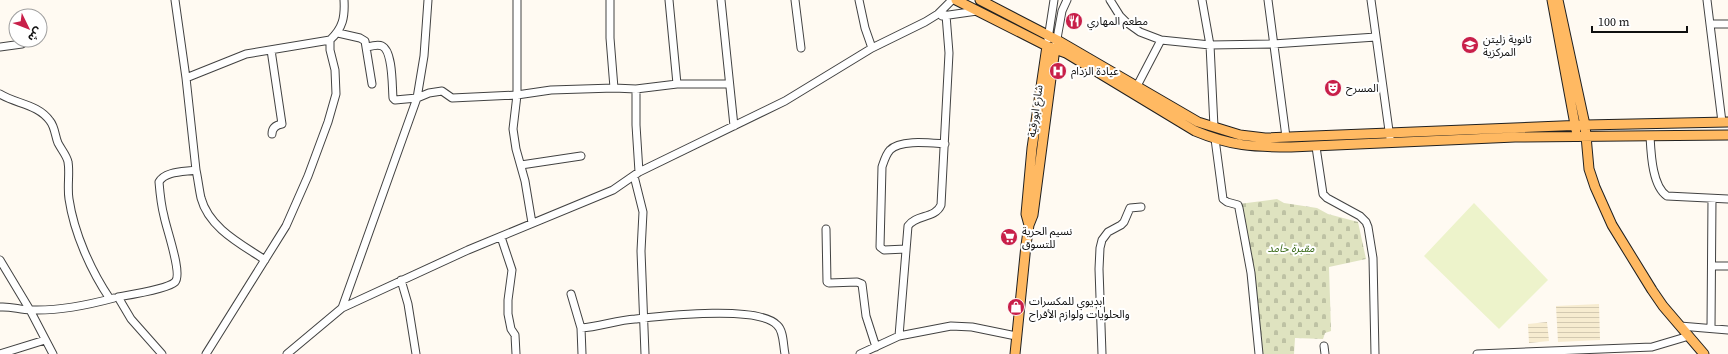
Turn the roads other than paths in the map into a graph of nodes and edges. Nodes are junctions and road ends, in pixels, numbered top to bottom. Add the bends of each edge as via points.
1 (175, 0) edge
2 (344, 0) edge
3 (428, 0) edge
4 (517, 0) edge
5 (610, 0) edge
6 (669, 0) edge
7 (721, 0) edge
8 (795, 0) edge
9 (859, 0) edge
10 (952, 0) edge
11 (956, 0) edge
12 (980, 0) edge
13 (1054, 0) edge
14 (1067, 0) edge
15 (1110, 0) edge
16 (1202, 0) edge
17 (1268, 0) edge
18 (1371, 0) edge
19 (1552, 0) edge
20 (1558, 0) edge
21 (1707, 0) edge
22 (978, 11) junction
23 (946, 14) junction
24 (932, 19) junction
25 (1711, 24) junction
26 (1728, 24) edge
27 (338, 33) junction
28 (1376, 37) junction
29 (330, 40) junction
30 (1161, 40) junction
31 (1052, 43) junction
32 (1273, 44) junction
33 (1210, 45) junction
34 (366, 47) junction
35 (801, 48) dead end
36 (872, 48) junction
37 (271, 50) junction
38 (186, 78) junction
39 (372, 84) dead end
40 (677, 84) junction
41 (729, 84) junction
42 (1137, 86) junction
43 (614, 88) junction
44 (636, 89) junction
45 (0, 94) edge
46 (516, 95) junction
47 (417, 98) junction
48 (1725, 122) edge
49 (1580, 125) junction
50 (734, 126) junction
51 (1214, 127) junction
52 (1390, 132) junction
53 (272, 134) dead end
54 (1728, 135) edge
55 (1581, 136) junction
56 (1650, 136) junction
57 (1286, 137) junction
58 (1215, 139) junction
59 (1391, 142) junction
60 (945, 144) junction
61 (1316, 147) junction
62 (581, 156) dead end
63 (521, 165) junction
64 (196, 170) junction
65 (636, 174) junction
66 (1712, 199) junction
67 (1728, 199) edge
68 (1141, 207) dead end
69 (532, 224) junction
70 (826, 230) dead end
71 (501, 237) junction
72 (906, 249) junction
73 (0, 260) edge
74 (265, 260) junction
75 (1712, 266) junction
76 (1728, 266) edge
77 (401, 280) junction
78 (571, 294) dead end
79 (118, 297) junction
80 (110, 299) junction
81 (0, 307) edge
82 (342, 308) junction
83 (30, 310) junction
84 (643, 319) junction
85 (1680, 326) junction
86 (581, 328) junction
87 (1711, 328) junction
88 (1728, 330) edge
89 (899, 336) junction
90 (1016, 336) junction
91 (1689, 336) junction
92 (45, 340) junction
93 (1324, 346) dead end
94 (876, 347) junction
95 (1590, 352) edge
96 (1502, 353) edge
97 (0, 354) edge
98 (53, 354) edge
99 (162, 354) edge
100 (206, 354) edge
101 (287, 354) edge
102 (416, 354) edge
103 (516, 354) edge
104 (582, 354) edge
105 (645, 354) edge
106 (785, 354) edge
107 (860, 354) edge
108 (1015, 354) edge
109 (1102, 354) edge
110 (1259, 354) edge
111 (1325, 354) edge
112 (1375, 354) edge
113 (1477, 354) edge
114 (1704, 354) edge

1 - 38 street
2 - 27 street via 345,16
3 - 47 street via 424,56
4 - 46 street
5 - 43 street
6 - 40 street
7 - 41 street
8 - 35 street
9 - 36 street
10 - 24 street
11 - 22 main road
12 - 31 main road
13 - 31 street, شارع ابورقية
14 - 31 street, شارع ابورقية
15 - 30 street via 1126,22 1140,32
16 - 33 street
17 - 32 street
18 - 28 street
19 - 49 main road
20 - 49 main road
21 - 25 street
22 - 23 street
22 - 31 main road
23 - 24 street
23 - 60 street via 949,53
24 - 36 street
25 - 26 street
25 - 48 street
27 - 29 street
27 - 34 street via 360,38 365,41
28 - 32 street
28 - 52 street
29 - 37 street
29 - 74 street via 336,94 328,122 286,226
30 - 33 street
30 - 42 street
31 - 42 main road
31 - 58 main road via 1195,131
31 - 90 main road, شارع ابورقية via 1032,148 1026,214 1029,225
32 - 33 street
32 - 57 street
33 - 51 street
34 - 39 street
34 - 47 street via 384,46 389,53 394,100
36 - 50 street via 785,101
37 - 38 street via 246,54
37 - 53 street via 282,124 277,125
38 - 64 street
40 - 41 street
40 - 44 street
41 - 50 street
42 - 51 main road via 1198,122
43 - 44 street
43 - 46 street via 550,90
44 - 65 street
45 - 80 street via 27,104 51,122 68,162 69,198 75,224 88,259
46 - 47 street via 452,98 442,91
46 - 63 street via 513,129
47 - 82 street
48 - 49 main road
49 - 52 main road
49 - 55 main road
50 - 65 street
51 - 57 main road via 1246,136
52 - 57 main road
52 - 59 street
54 - 56 main road
55 - 56 main road
55 - 59 main road
55 - 85 main road via 1595,187 1612,225 1652,290
56 - 66 street via 1654,170 1663,193 1667,196
58 - 61 main road via 1258,148
58 - 110 street via 1223,199 1240,208 1251,274
59 - 61 main road
60 - 72 street via 940,205 936,212 910,223
60 - 72 street via 900,144 890,150 882,167 881,248
61 - 112 street via 1323,194 1360,216 1368,227 1373,258
62 - 63 street
63 - 69 street
64 - 74 street via 202,199 217,225
64 - 79 street via 169,174 159,182 163,216 177,268 177,279 164,287
65 - 69 street via 613,190
65 - 84 street via 643,212
66 - 67 street
66 - 75 street
68 - 109 street via 1130,208 1122,225 1108,232 1102,240 1099,269
69 - 71 street
70 - 94 street via 827,282 862,284 866,316
71 - 77 street
71 - 103 street via 512,270 508,314 515,335
72 - 89 street
73 - 83 street
74 - 100 street
75 - 76 street
75 - 87 street
77 - 82 street
77 - 102 street via 408,304
78 - 86 street
79 - 80 street
79 - 99 street via 131,318
80 - 83 street
81 - 83 street
82 - 101 street
83 - 92 street
84 - 86 street
84 - 105 street
84 - 106 street via 697,314 734,314 762,318 779,326
85 - 87 street
85 - 91 main road
86 - 104 street
87 - 88 street
89 - 90 street via 936,328 962,326
89 - 94 street
90 - 108 main road, شارع ابورقية
91 - 95 street via 1652,347
91 - 114 main road
92 - 97 street
92 - 98 street
93 - 111 street
94 - 107 street
95 - 96 street
96 - 113 street

